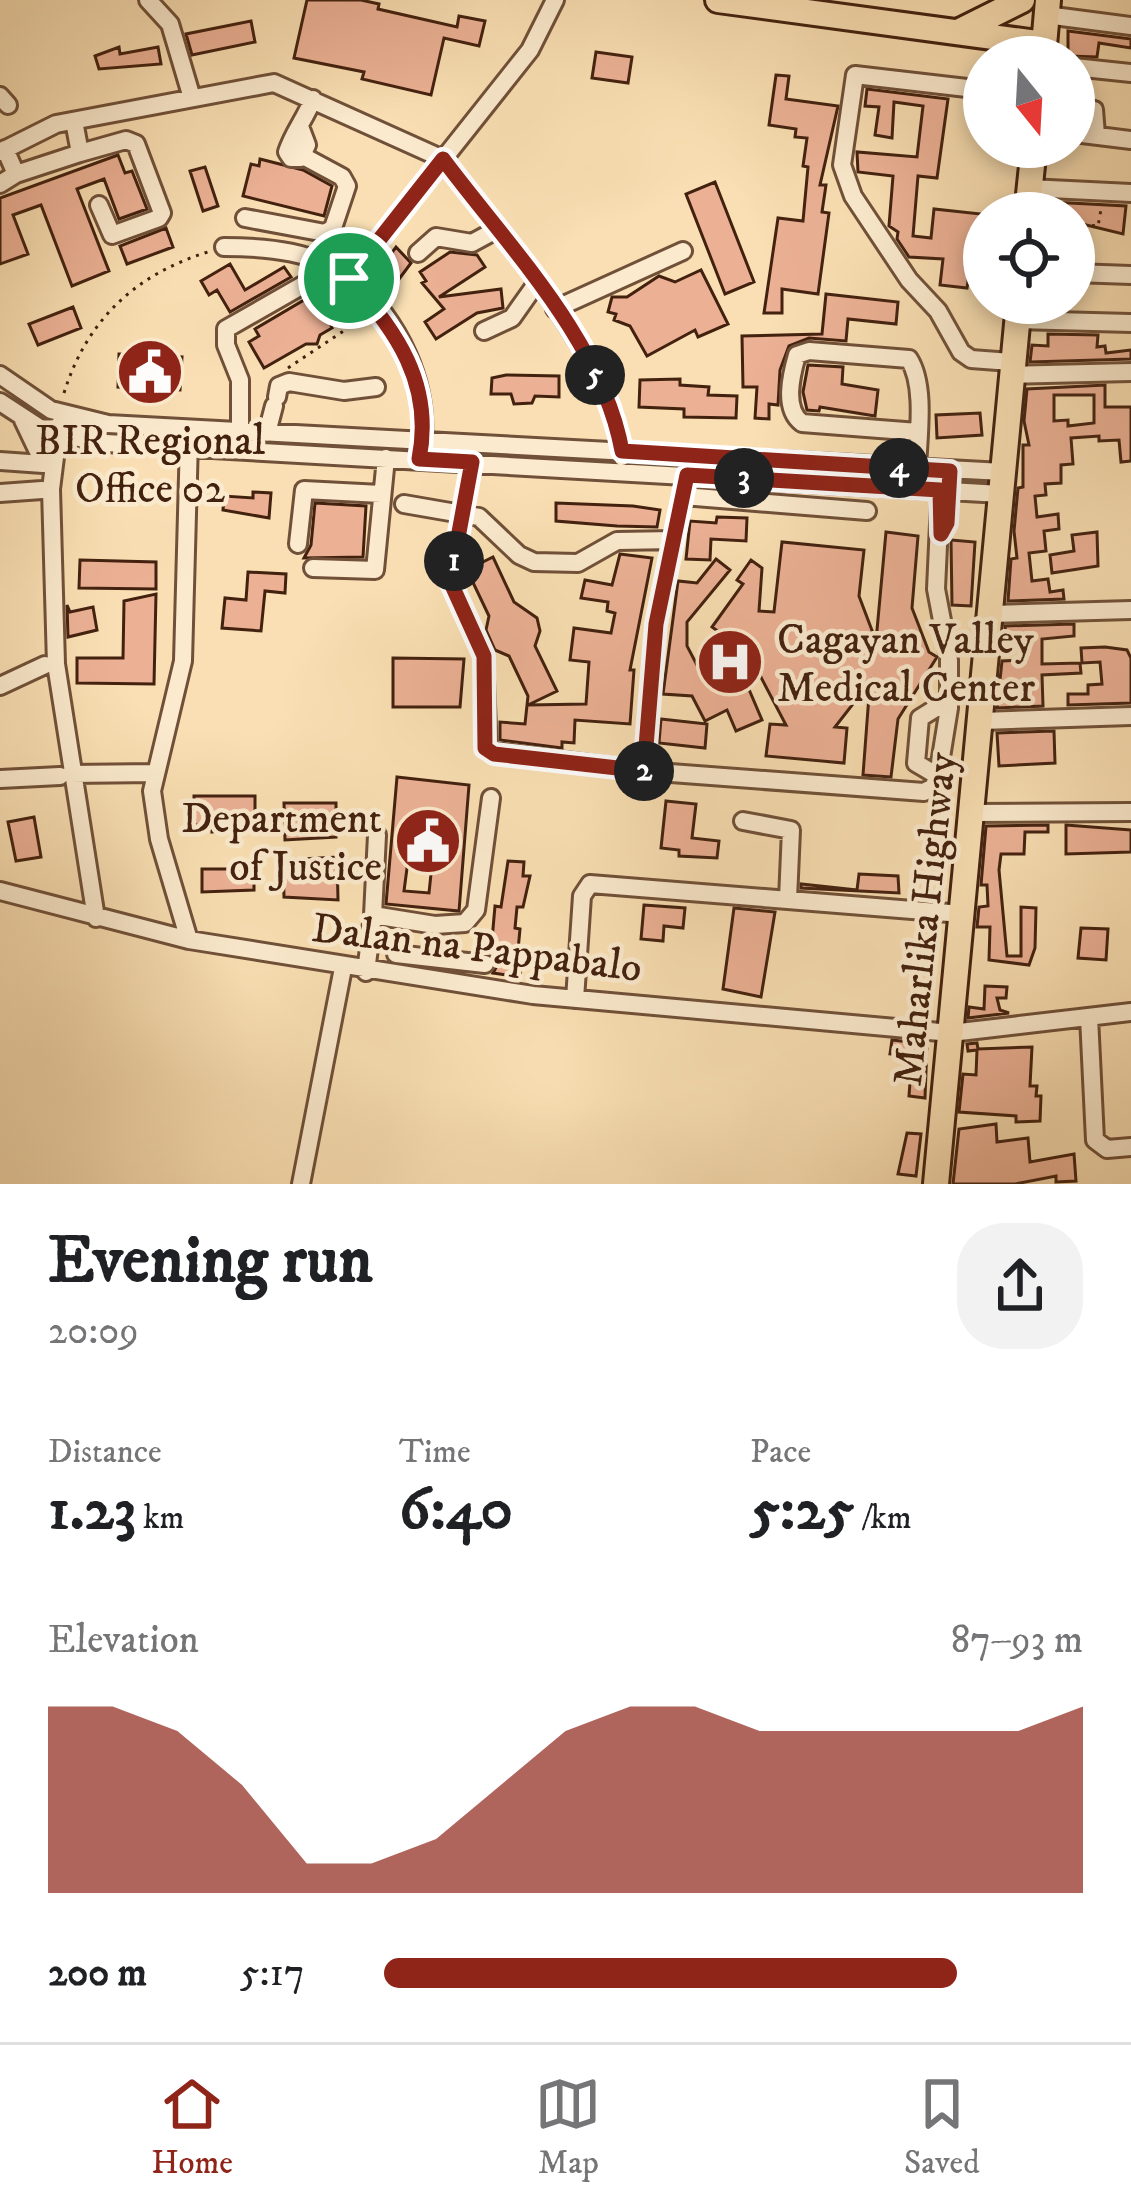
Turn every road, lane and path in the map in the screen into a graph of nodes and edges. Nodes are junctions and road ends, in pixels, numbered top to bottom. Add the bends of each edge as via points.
1 (148, 0) edge
2 (555, 0) edge
3 (718, 0) edge
4 (1022, 0) edge
5 (798, 6) edge
6 (1047, 8) edge
7 (860, 10) edge
8 (1131, 26) edge
9 (964, 34) junction
10 (968, 36) edge
11 (973, 36) edge
12 (1095, 69) edge
13 (1131, 73) edge
14 (963, 88) edge
15 (192, 98) junction
16 (313, 99) junction
17 (74, 121) junction
18 (1095, 122) edge
19 (1096, 135) joint
20 (1131, 140) edge
21 (3, 151) edge
22 (80, 153) junction
23 (443, 159) junction
24 (8, 179) edge
25 (1105, 191) junction
26 (1095, 192) edge
27 (1131, 194) edge
28 (99, 205) dead end
29 (244, 218) dead end
30 (1095, 226) edge
31 (496, 230) junction
32 (224, 247) joint
33 (683, 251) dead end
34 (418, 253) dead end
35 (1095, 274) edge
36 (1131, 275) edge
37 (349, 278) junction
38 (310, 281) dead end
39 (536, 284) junction
40 (338, 304) dead end
41 (555, 309) junction
42 (1095, 319) edge
43 (1131, 323) edge
44 (1016, 324) edge
45 (484, 331) dead end
46 (1011, 368) junction
47 (285, 370) dead end
48 (1131, 372) edge
49 (0, 375) edge
50 (376, 387) dead end
51 (64, 393) dead end
52 (0, 402) edge
53 (56, 412) junction
54 (23, 419) junction
55 (240, 432) junction
56 (918, 432) junction
57 (267, 433) junction
58 (59, 435) junction
59 (189, 439) junction
60 (421, 450) junction
61 (622, 451) junction
62 (386, 458) junction
63 (0, 461) edge
64 (46, 461) junction
65 (472, 462) junction
66 (917, 469) junction
67 (946, 470) junction
68 (622, 471) junction
69 (687, 475) junction
70 (1002, 483) junction
71 (42, 490) junction
72 (945, 491) junction
73 (0, 493) edge
74 (381, 494) junction
75 (683, 496) junction
76 (404, 505) dead end
77 (867, 511) dead end
78 (463, 514) junction
79 (674, 540) junction
80 (298, 544) dead end
81 (313, 568) dead end
82 (1131, 610) edge
83 (992, 614) junction
84 (45, 665) junction
85 (0, 686) edge
86 (949, 703) junction
87 (983, 712) junction
88 (1131, 716) edge
89 (644, 771) junction
90 (155, 773) junction
91 (65, 775) junction
92 (938, 776) junction
93 (0, 779) edge
94 (491, 798) dead end
95 (1131, 812) edge
96 (972, 813) junction
97 (743, 821) dead end
98 (377, 836) dead end
99 (0, 891) edge
100 (788, 899) junction
101 (962, 914) junction
102 (373, 915) junction
103 (90, 916) junction
104 (189, 940) junction
105 (396, 954) dead end
106 (438, 960) junction
107 (485, 964) dead end
108 (343, 968) junction
109 (366, 972) junction
110 (434, 982) junction
111 (575, 999) junction
112 (1131, 1012) edge
113 (1089, 1017) junction
114 (951, 1033) junction
115 (1131, 1147) edge
116 (301, 1184) edge
117 (936, 1184) edge

1 - 15 street via 170,24
2 - 23 street via 530,50
3 - 5 highway
4 - 9 highway
5 - 7 highway
6 - 8 street
7 - 9 highway
9 - 10 highway
9 - 11 highway
12 - 13 street
14 - 46 street via 855,75 842,164 853,196 961,352
15 - 16 street via 274,83
15 - 17 street
16 - 23 street
16 - 29 street via 286,152 347,186 333,228
17 - 21 street
17 - 22 street
18 - 19 street
19 - 20 street
21 - 24 street
22 - 24 street
22 - 28 street via 136,144 162,213 112,235
23 - 31 street
23 - 37 street
25 - 26 street
25 - 27 street
25 - 30 path
31 - 34 street via 472,243 436,237
31 - 39 street
32 - 37 street via 281,250
32 - 51 path via 173,262 113,304
33 - 41 street
35 - 36 street
37 - 60 street via 412,363
38 - 55 street via 224,333 241,380
39 - 41 street
39 - 45 street via 512,318
40 - 47 path via 348,328
41 - 61 street via 599,383
42 - 43 street
44 - 46 highway, Maharlika Highway
46 - 48 street
46 - 70 highway, Maharlika Highway
49 - 53 street
50 - 57 street via 279,386
52 - 54 street
53 - 58 street
53 - 59 street
54 - 58 street
54 - 64 street
55 - 57 street
55 - 59 street
56 - 56 street via 802,423 790,408 797,356 904,355 914,368
56 - 66 street
57 - 60 street
58 - 59 street
58 - 64 street
59 - 62 street
59 - 90 street via 181,685
60 - 61 street
60 - 62 street
60 - 65 street
61 - 66 street
61 - 68 street
62 - 74 street
63 - 64 street
64 - 71 street
64 - 91 street
65 - 68 street
65 - 78 street
66 - 67 street
67 - 70 street
67 - 72 street
68 - 69 street
69 - 72 street
69 - 75 street
70 - 72 street
70 - 83 highway, Maharlika Highway
71 - 73 street
71 - 84 street
72 - 86 street via 936,601
74 - 80 street via 304,490
74 - 81 street via 375,570
75 - 77 street
75 - 79 street
76 - 78 street
78 - 79 street via 485,520 534,562 578,563 617,541
78 - 89 street via 450,581 484,656 485,748
79 - 89 street via 656,624
82 - 83 street
83 - 87 highway, Maharlika Highway
84 - 85 street
84 - 91 street
86 - 87 street
86 - 92 street
86 - 92 street via 920,718 916,742 916,763
87 - 88 street
87 - 96 highway, Maharlika Highway
89 - 92 street via 924,792
90 - 91 street
90 - 104 street via 159,839
91 - 93 street
91 - 103 street
94 - 102 street via 471,918 454,926
95 - 96 street
96 - 101 highway, Maharlika Highway
97 - 100 street via 790,830
98 - 102 street
99 - 103 street, Dalan na Pappabalo
100 - 101 street
100 - 111 street via 590,884 582,896
101 - 114 highway, Maharlika Highway
102 - 109 street
103 - 104 street, Dalan na Pappabalo
104 - 108 street, Dalan na Pappabalo
105 - 106 street
106 - 107 street
106 - 110 street
108 - 109 street, Dalan na Pappabalo
108 - 116 street
109 - 110 street, Dalan na Pappabalo
110 - 111 street, Dalan na Pappabalo
111 - 114 street, Dalan na Pappabalo
112 - 113 street, Dalan na Pappabalo
113 - 114 street, Dalan na Pappabalo
113 - 115 street via 1095,1140 1107,1149
114 - 117 highway, Maharlika Highway

